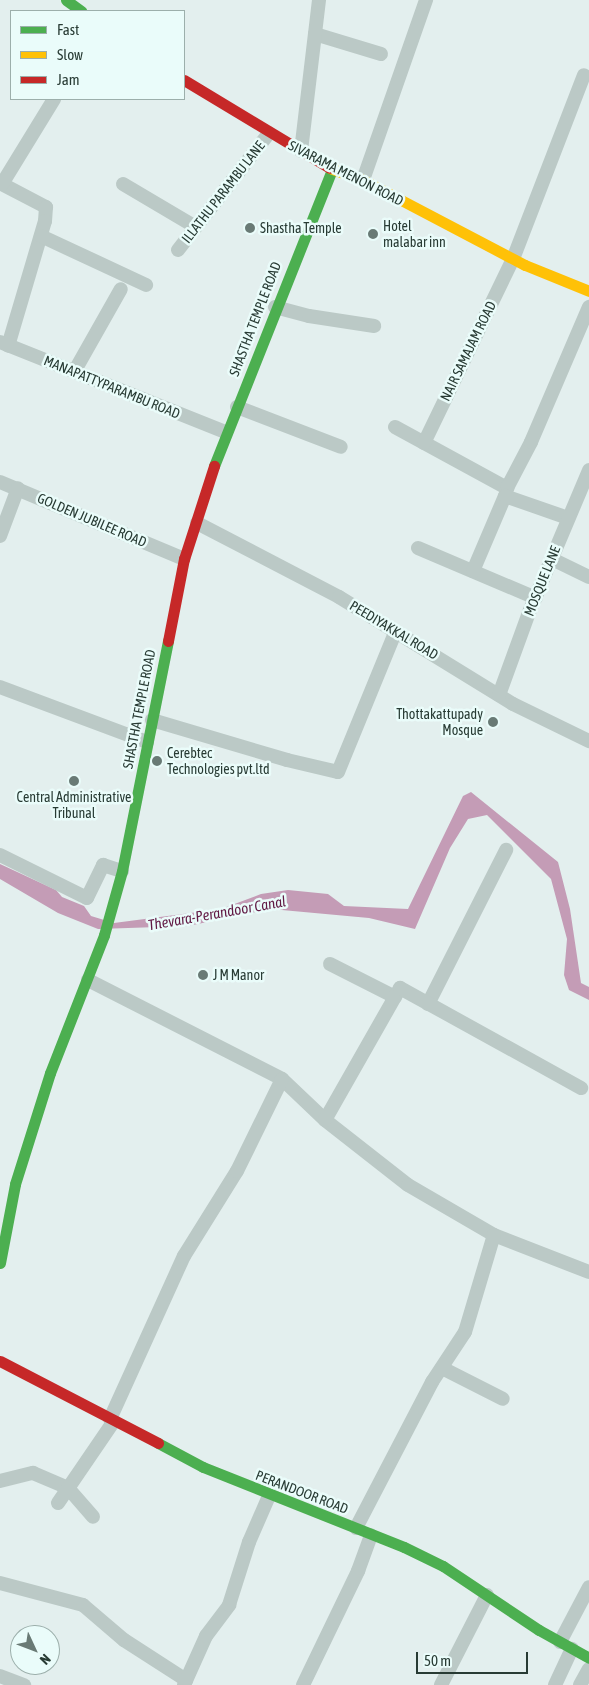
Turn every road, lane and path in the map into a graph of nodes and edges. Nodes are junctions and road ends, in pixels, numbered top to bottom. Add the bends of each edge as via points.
1 (66, 0) edge
2 (319, 0) edge
3 (426, 0) edge
4 (80, 10) edge
5 (315, 34) junction
6 (380, 54) dead end
7 (584, 75) dead end
8 (185, 81) edge
9 (53, 100) edge
10 (269, 133) junction
11 (301, 151) junction
12 (332, 169) junction
13 (363, 180) junction
14 (1, 184) edge
15 (123, 184) dead end
16 (194, 226) junction
17 (41, 236) junction
18 (178, 250) dead end
19 (513, 259) junction
20 (146, 285) dead end
21 (122, 289) dead end
22 (589, 292) edge
23 (275, 307) junction
24 (589, 308) edge
25 (374, 326) dead end
26 (4, 344) edge
27 (74, 372) junction
28 (237, 406) junction
29 (394, 427) dead end
30 (225, 432) junction
31 (424, 443) junction
32 (341, 447) dead end
33 (589, 470) edge
34 (0, 482) edge
35 (18, 488) junction
36 (568, 518) junction
37 (197, 523) junction
38 (0, 536) edge
39 (418, 548) dead end
40 (184, 559) junction
41 (552, 559) junction
42 (473, 571) junction
43 (589, 577) edge
44 (536, 598) junction
45 (395, 633) junction
46 (0, 687) edge
47 (499, 695) junction
48 (152, 720) junction
49 (589, 741) edge
50 (147, 742) junction
51 (506, 850) dead end
52 (0, 854) edge
53 (122, 871) junction
54 (330, 964) dead end
55 (88, 980) junction
56 (395, 996) junction
57 (428, 1004) junction
58 (282, 1078) junction
59 (581, 1088) dead end
60 (325, 1120) junction
61 (494, 1235) junction
62 (0, 1263) edge
63 (589, 1272) edge
64 (0, 1361) edge
65 (442, 1368) junction
66 (504, 1399) dead end
67 (112, 1420) junction
68 (0, 1481) edge
69 (68, 1488) junction
70 (269, 1496) junction
71 (58, 1503) dead end
72 (93, 1517) dead end
73 (356, 1528) junction
74 (371, 1535) junction
75 (0, 1583) edge
76 (589, 1587) edge
77 (487, 1596) junction
78 (566, 1646) junction
79 (589, 1658) edge
80 (589, 1669) edge
81 (0, 1676) edge
82 (185, 1683) edge
83 (24, 1685) edge
84 (302, 1685) edge
85 (441, 1685) edge
86 (555, 1685) edge
87 (580, 1685) edge

1 - 4 street
2 - 5 street
3 - 13 street
5 - 6 street
5 - 11 street
7 - 19 street
8 - 10 street, SIVARAMA MENON ROAD
9 - 14 street
10 - 11 street, SIVARAMA MENON ROAD
10 - 16 street, ILLATHU PARAMBU LANE
11 - 12 street, SIVARAMA MENON ROAD
12 - 13 street, SIVARAMA MENON ROAD
12 - 23 street, SHASTHA TEMPLE ROAD
13 - 19 street, SIVARAMA MENON ROAD
14 - 17 street via 46,208
15 - 16 street
16 - 18 street, ILLATHU PARAMBU LANE
17 - 20 street
17 - 26 street
19 - 22 street, SIVARAMA MENON ROAD
19 - 31 street, NAIR SAMAJAM ROAD
21 - 27 street
23 - 25 street
23 - 28 street, SHASTHA TEMPLE ROAD
24 - 31 street via 532,442 506,488
26 - 27 street, MANAPATTYPARAMBU ROAD
27 - 30 street, MANAPATTYPARAMBU ROAD
28 - 30 street, SHASTHA TEMPLE ROAD
28 - 32 street
29 - 31 street
30 - 37 street, SHASTHA TEMPLE ROAD
33 - 36 street, MOSQUE LANE
34 - 35 street, GOLDEN JUBILEE ROAD
35 - 38 street
35 - 40 street, GOLDEN JUBILEE ROAD
36 - 41 street, MOSQUE LANE
36 - 42 street via 505,496
37 - 40 street, SHASTHA TEMPLE ROAD
37 - 45 street, PEEDIYAKKAL ROAD via 338,597
39 - 42 street
40 - 48 street, SHASTHA TEMPLE ROAD
41 - 43 street
41 - 44 street, MOSQUE LANE
42 - 44 street
44 - 47 street, MOSQUE LANE
45 - 47 street, PEEDIYAKKAL ROAD
45 - 48 street via 338,772
46 - 50 street
47 - 49 street, PEEDIYAKKAL ROAD
48 - 50 street, SHASTHA TEMPLE ROAD
50 - 53 street, SHASTHA TEMPLE ROAD
51 - 57 street
52 - 53 street via 88,898 103,865
53 - 55 street, SHASTHA TEMPLE ROAD
54 - 56 street
55 - 58 street
55 - 62 street, SHASTHA TEMPLE ROAD via 50,1073 15,1184
56 - 57 street via 400,988
56 - 60 street
57 - 59 street
58 - 60 street
58 - 67 street via 237,1170 184,1256
60 - 61 street via 408,1185
61 - 63 street
61 - 65 street via 465,1332
64 - 67 street, PERANDOOR ROAD via 54,1386
65 - 66 street
65 - 73 street
67 - 69 street
67 - 70 street, PERANDOOR ROAD via 203,1468
68 - 69 street via 33,1473
69 - 71 street
69 - 72 street
70 - 73 street, PERANDOOR ROAD
70 - 82 street via 249,1542 229,1605 206,1636
73 - 74 street, PERANDOOR ROAD
74 - 77 street, PERANDOOR ROAD via 443,1566
74 - 84 street via 358,1570
75 - 82 street via 83,1605 124,1640
76 - 78 street
77 - 78 street, PERANDOOR ROAD
77 - 85 street
78 - 79 street, PERANDOOR ROAD
78 - 86 street
80 - 87 street
81 - 83 street

